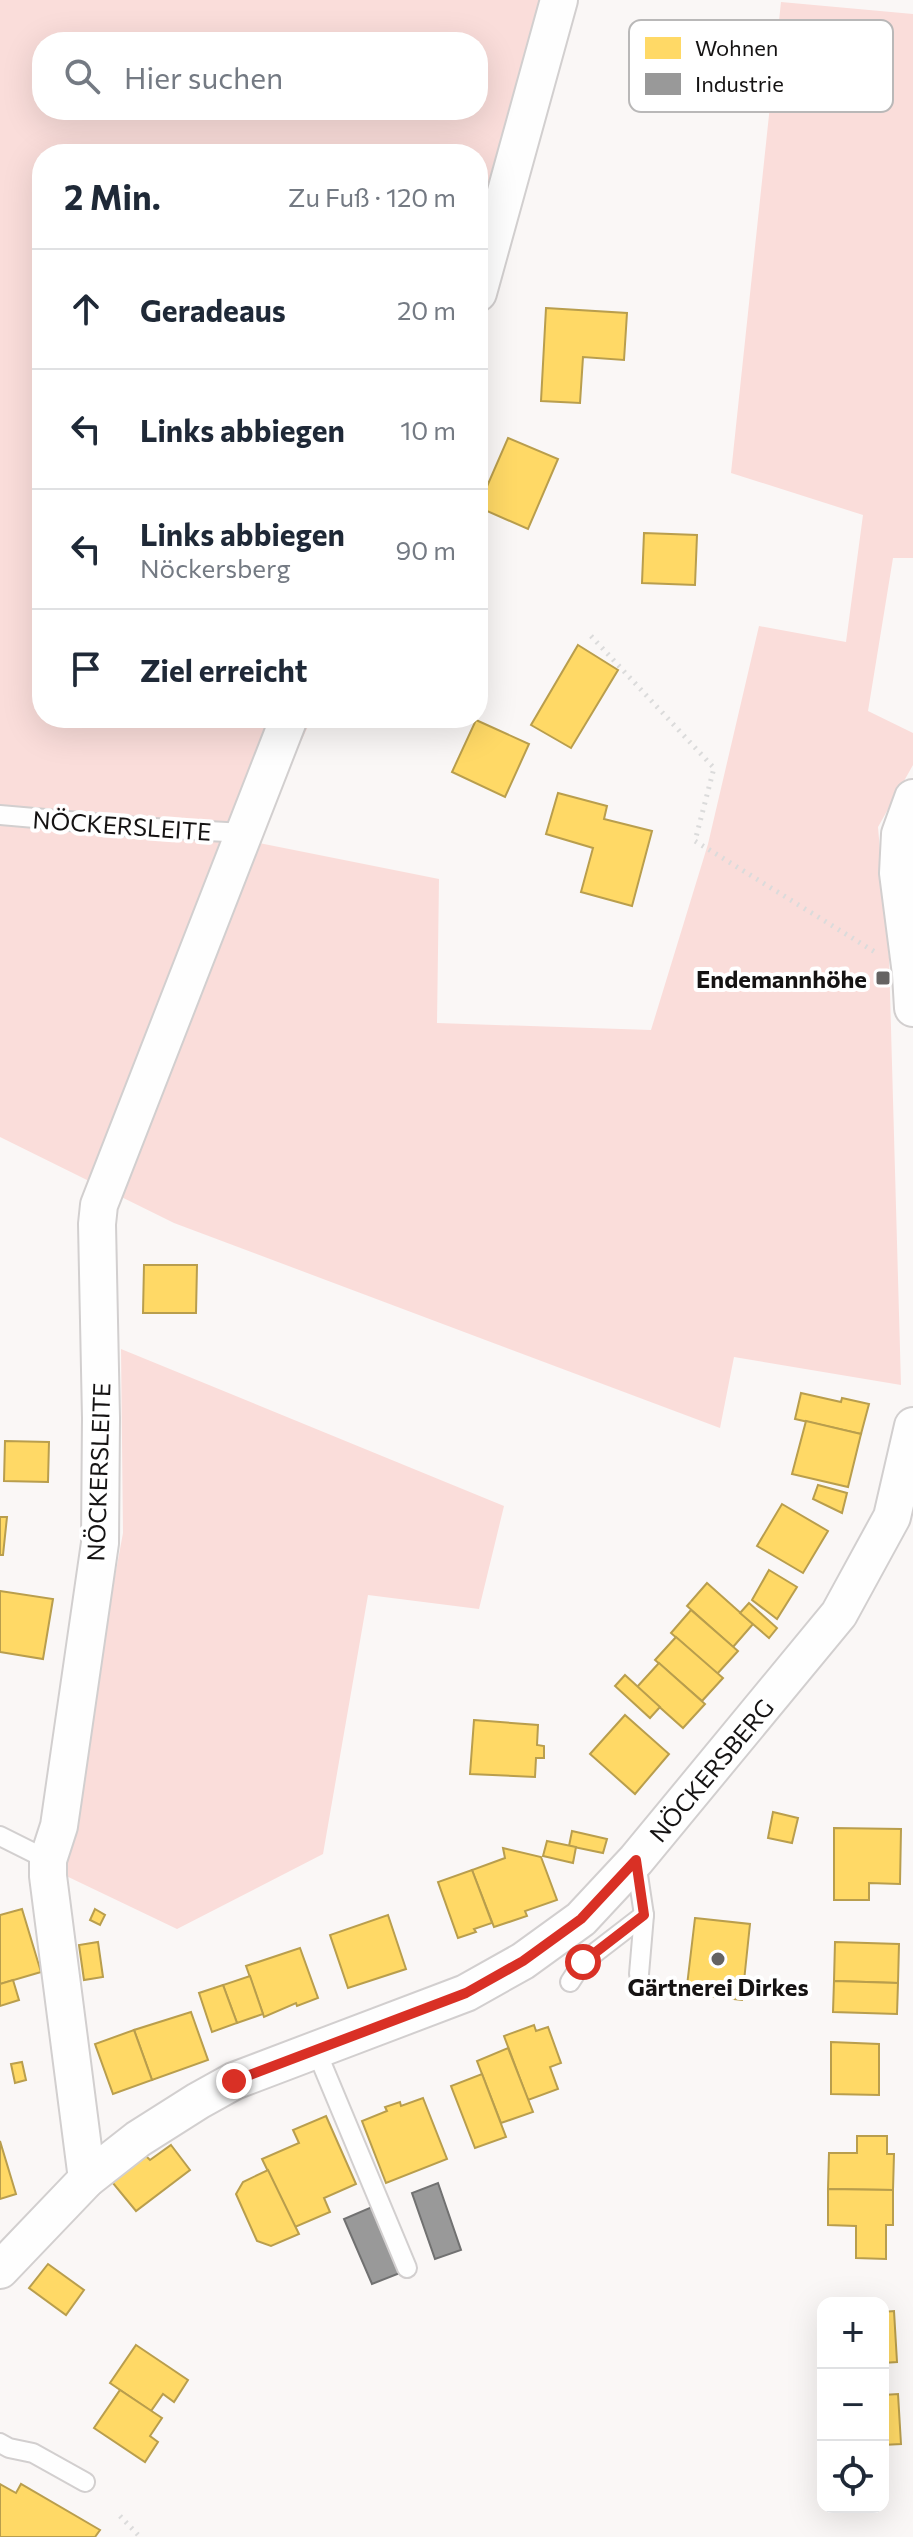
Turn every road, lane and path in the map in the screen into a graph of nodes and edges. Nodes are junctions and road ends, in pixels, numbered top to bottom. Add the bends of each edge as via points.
1 (559, 0) edge
2 (488, 257) edge
3 (591, 636) dead end
4 (285, 728) edge
5 (913, 798) edge
6 (0, 815) edge
7 (244, 833) junction
8 (912, 991) edge
9 (913, 1426) edge
10 (0, 1836) edge
11 (48, 1860) junction
12 (636, 1860) junction
13 (644, 1915) junction
14 (639, 1974) dead end
15 (570, 1982) dead end
16 (316, 2050) junction
17 (87, 2179) junction
18 (407, 2268) dead end
19 (0, 2270) edge
20 (0, 2443) edge
21 (85, 2482) dead end
22 (120, 2516) dead end
23 (140, 2537) edge

1 - 2 street
3 - 8 path via 714,768 695,841
4 - 7 street, NÖCKERSLEITE
5 - 8 street via 900,834 898,873
6 - 7 lane, NÖCKERSLEITE
7 - 11 street, NÖCKERSLEITE via 99,1205 100,1543 59,1826
9 - 12 street, NÖCKERSBERG via 892,1517 839,1614
10 - 11 lane
11 - 17 street, NÖCKERSLEITE
12 - 13 lane
12 - 16 street, NÖCKERSBERG via 581,1919 523,1961 466,1993
13 - 14 lane
13 - 15 lane via 583,1962
16 - 17 street, NÖCKERSBERG via 234,2081 198,2101
16 - 18 lane
17 - 19 street, NÖCKERSBERG
20 - 21 lane via 33,2453
22 - 23 path

